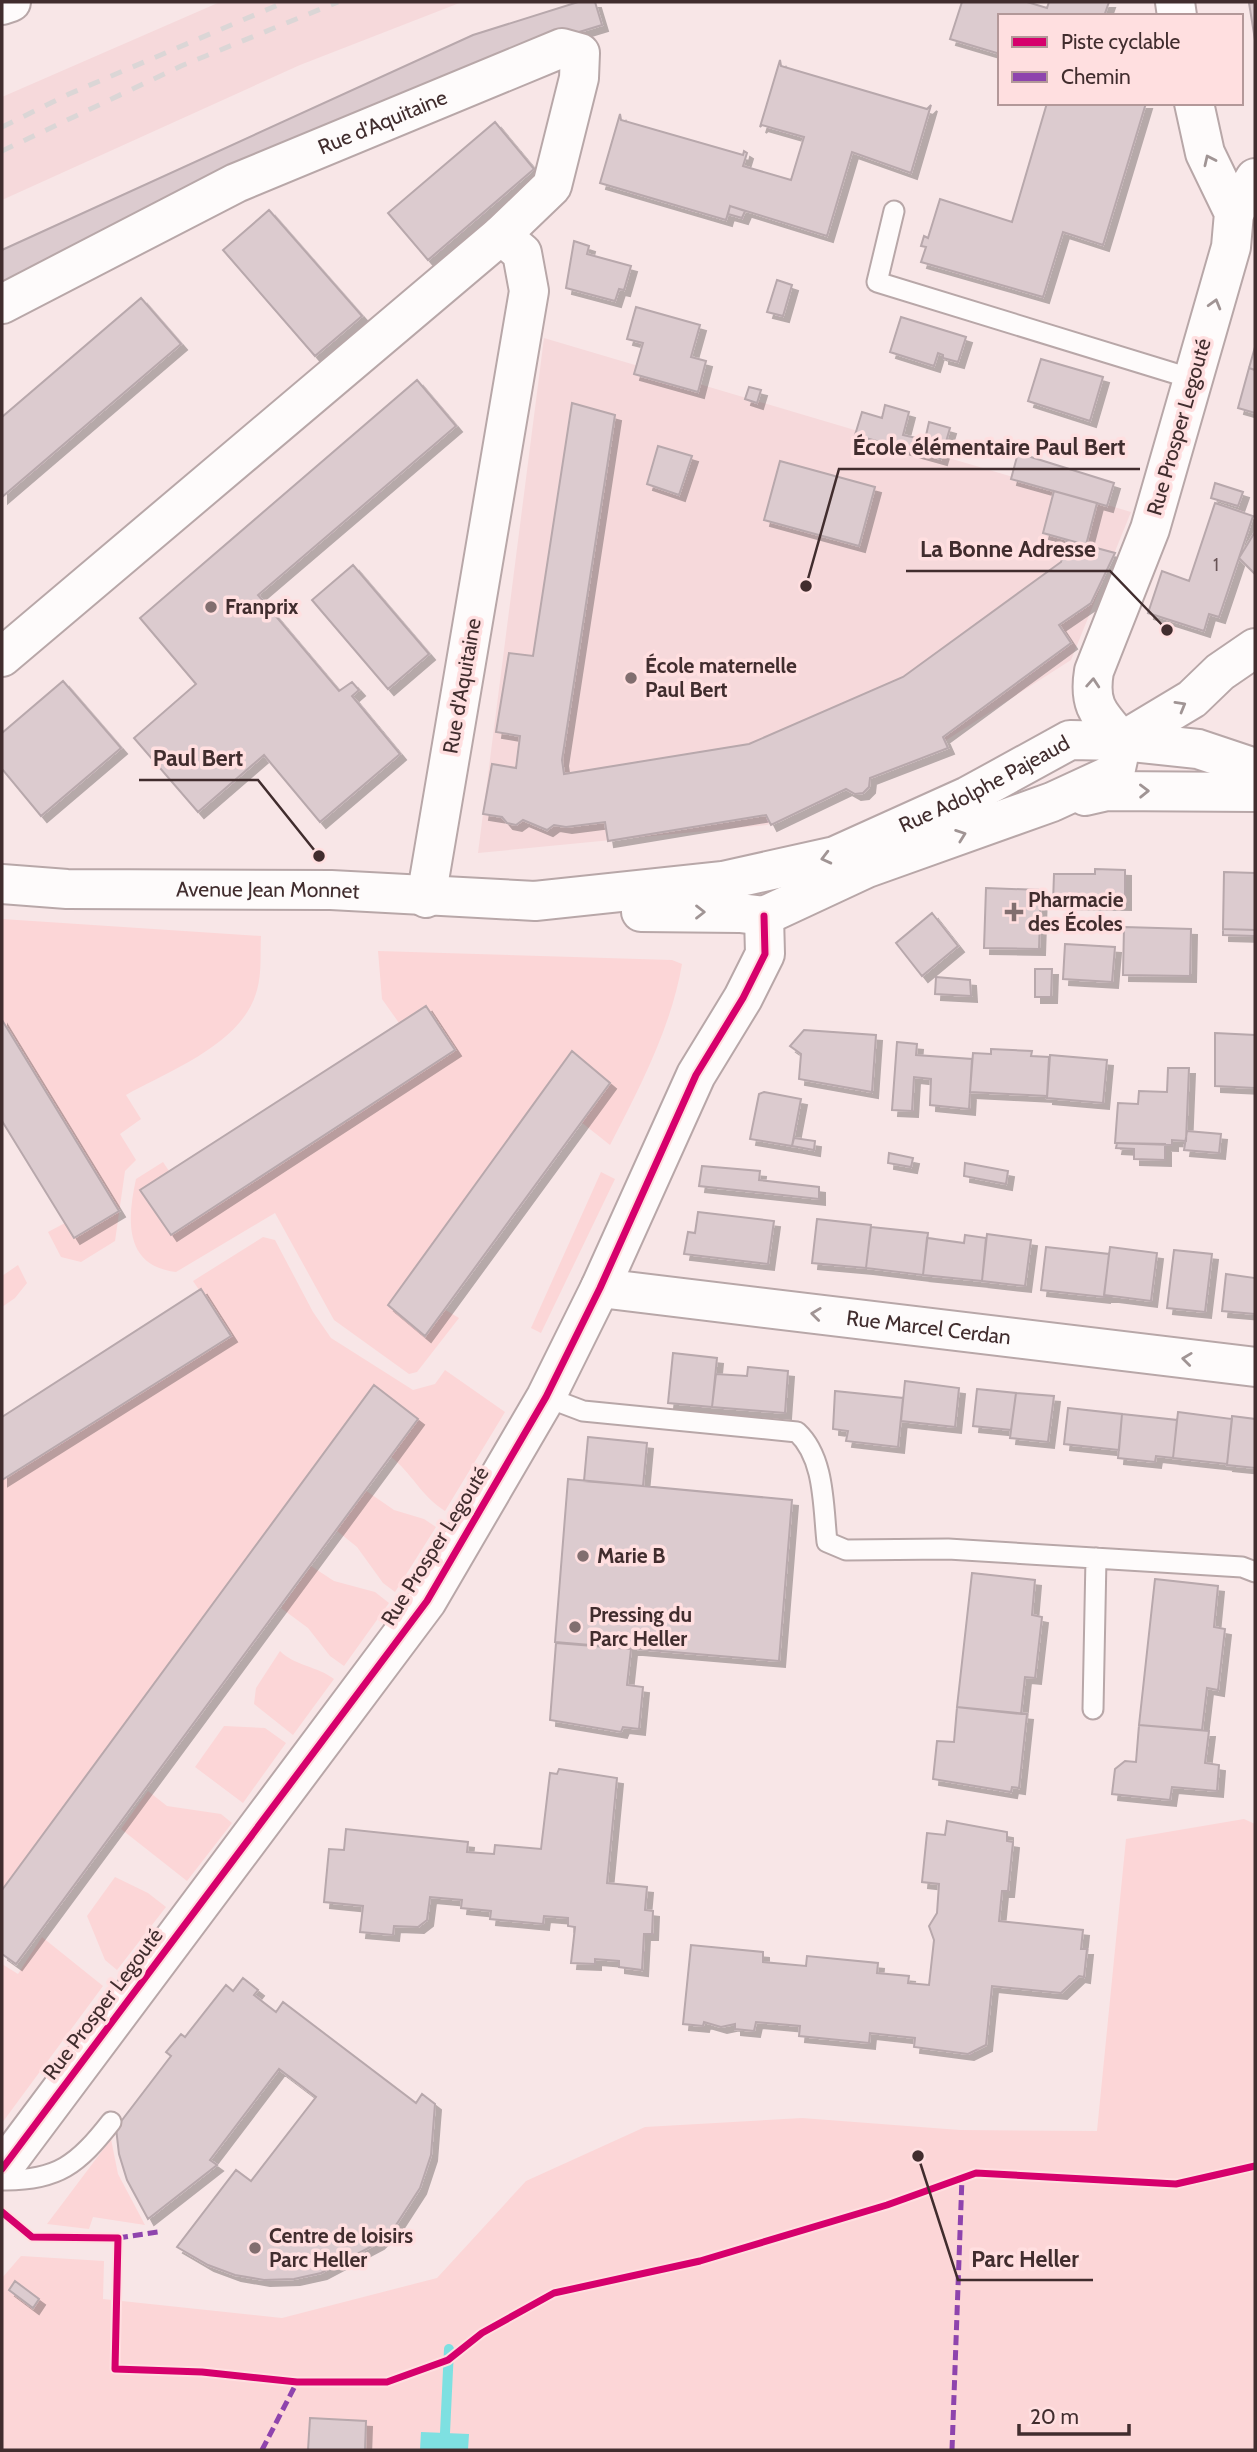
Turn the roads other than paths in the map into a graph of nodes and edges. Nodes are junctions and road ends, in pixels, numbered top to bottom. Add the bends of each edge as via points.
1 (11, 2) edge
2 (2, 5) edge
3 (1194, 105) edge
4 (1255, 178) edge
5 (894, 211) dead end
6 (1234, 213) junction
7 (501, 235) junction
8 (2, 304) edge
9 (1193, 379) junction
10 (1255, 648) edge
11 (2, 657) edge
12 (1122, 741) junction
13 (1255, 768) edge
14 (1255, 792) edge
15 (1052, 802) junction
16 (892, 845) junction
17 (730, 880) junction
18 (2, 884) edge
19 (426, 898) junction
20 (535, 901) junction
21 (764, 916) junction
22 (600, 1288) junction
23 (1255, 1367) edge
24 (545, 1398) junction
25 (1096, 1558) junction
26 (1255, 1572) edge
27 (1093, 1709) dead end
28 (111, 2122) dead end
29 (2, 2169) edge
30 (2, 2180) edge

1 - 2 street
6 -> 3 street via 1205,153
4 - 6 street
5 - 9 lane via 877,282
9 -> 6 street, Rue Prosper Legouté via 1231,247
7 - 8 street, Rue d'Aquitaine via 552,186 579,78 580,52 562,48 236,183
7 - 11 street, Rue d'Aquitaine
7 - 19 street, Rue d'Aquitaine via 522,253 529,291
12 -> 9 street, Rue Prosper Legouté via 1094,708 1094,671 1150,528
12 -> 10 street via 1192,699
12 - 13 street, Rue Adolphe Pajeaud via 1198,749
12 - 15 street, Rue Adolphe Pajeaud via 1115,773
12 - 16 street, Rue Adolphe Pajeaud via 1070,740 968,796
15 -> 14 street, Rue Adolphe Pajeaud via 1107,792
16 -> 15 street, Rue Adolphe Pajeaud
16 -> 17 street
16 - 21 street
17 - 20 street, Avenue Jean Monnet
17 - 21 street
18 - 19 street, Avenue Jean Monnet via 67,889 331,890
19 - 20 street, Avenue Jean Monnet
20 -> 21 street, Avenue Jean Monnet via 591,912
21 - 22 street, Rue Prosper Legouté via 765,954 696,1075
23 -> 22 street, Rue Marcel Cerdan
22 - 24 street, Rue Prosper Legouté
24 - 25 lane via 583,1411 797,1432 811,1446 827,1542 846,1550 948,1549
24 - 29 street, Rue Prosper Legouté via 427,1601
25 - 26 lane via 1242,1567
25 - 27 lane
28 - 30 lane via 87,2153 67,2168 32,2181

